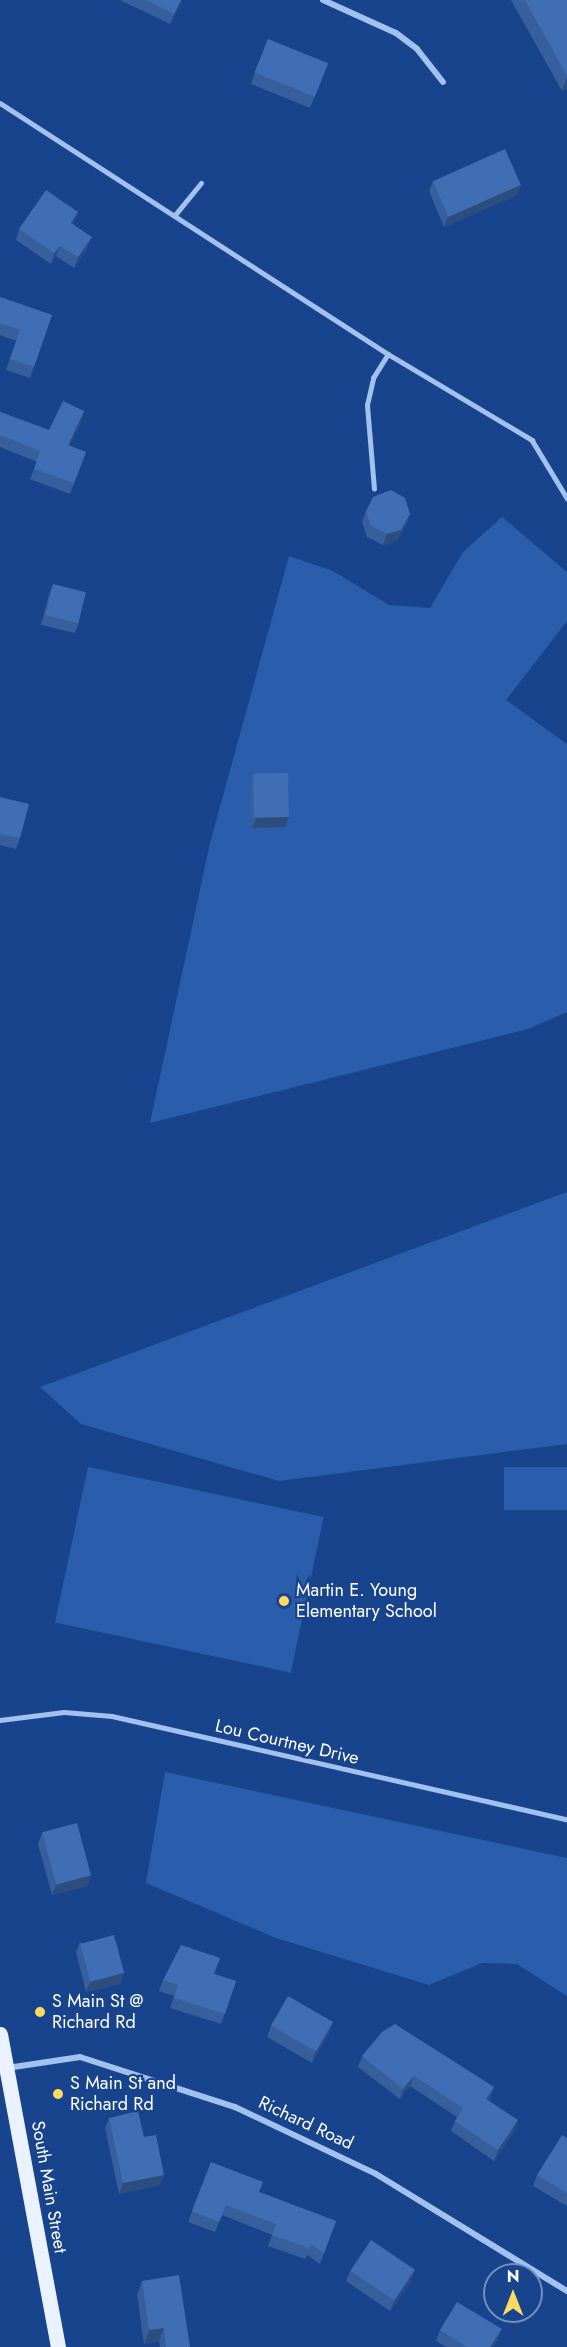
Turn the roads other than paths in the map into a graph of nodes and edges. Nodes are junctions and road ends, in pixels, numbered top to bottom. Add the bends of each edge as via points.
1 (323, 0) edge
2 (443, 82) dead end
3 (0, 103) edge
4 (201, 183) dead end
5 (175, 215) junction
6 (387, 354) junction
7 (374, 489) dead end
8 (567, 498) edge
9 (0, 1720) edge
10 (567, 1819) edge
11 (0, 2034) edge
12 (7, 2068) junction
13 (567, 2291) edge
14 (58, 2347) edge

1 - 2 street via 396,33 417,49
3 - 5 lane
4 - 5 lane
5 - 6 lane
6 - 7 lane via 373,378 367,405
6 - 8 lane via 532,440
9 - 10 lane, Lou Courtney Drive via 64,1712 112,1716
11 - 12 main road, South Main Street
12 - 13 street, Richard Road via 80,2057 235,2107 376,2174
12 - 14 main road, South Main Street

